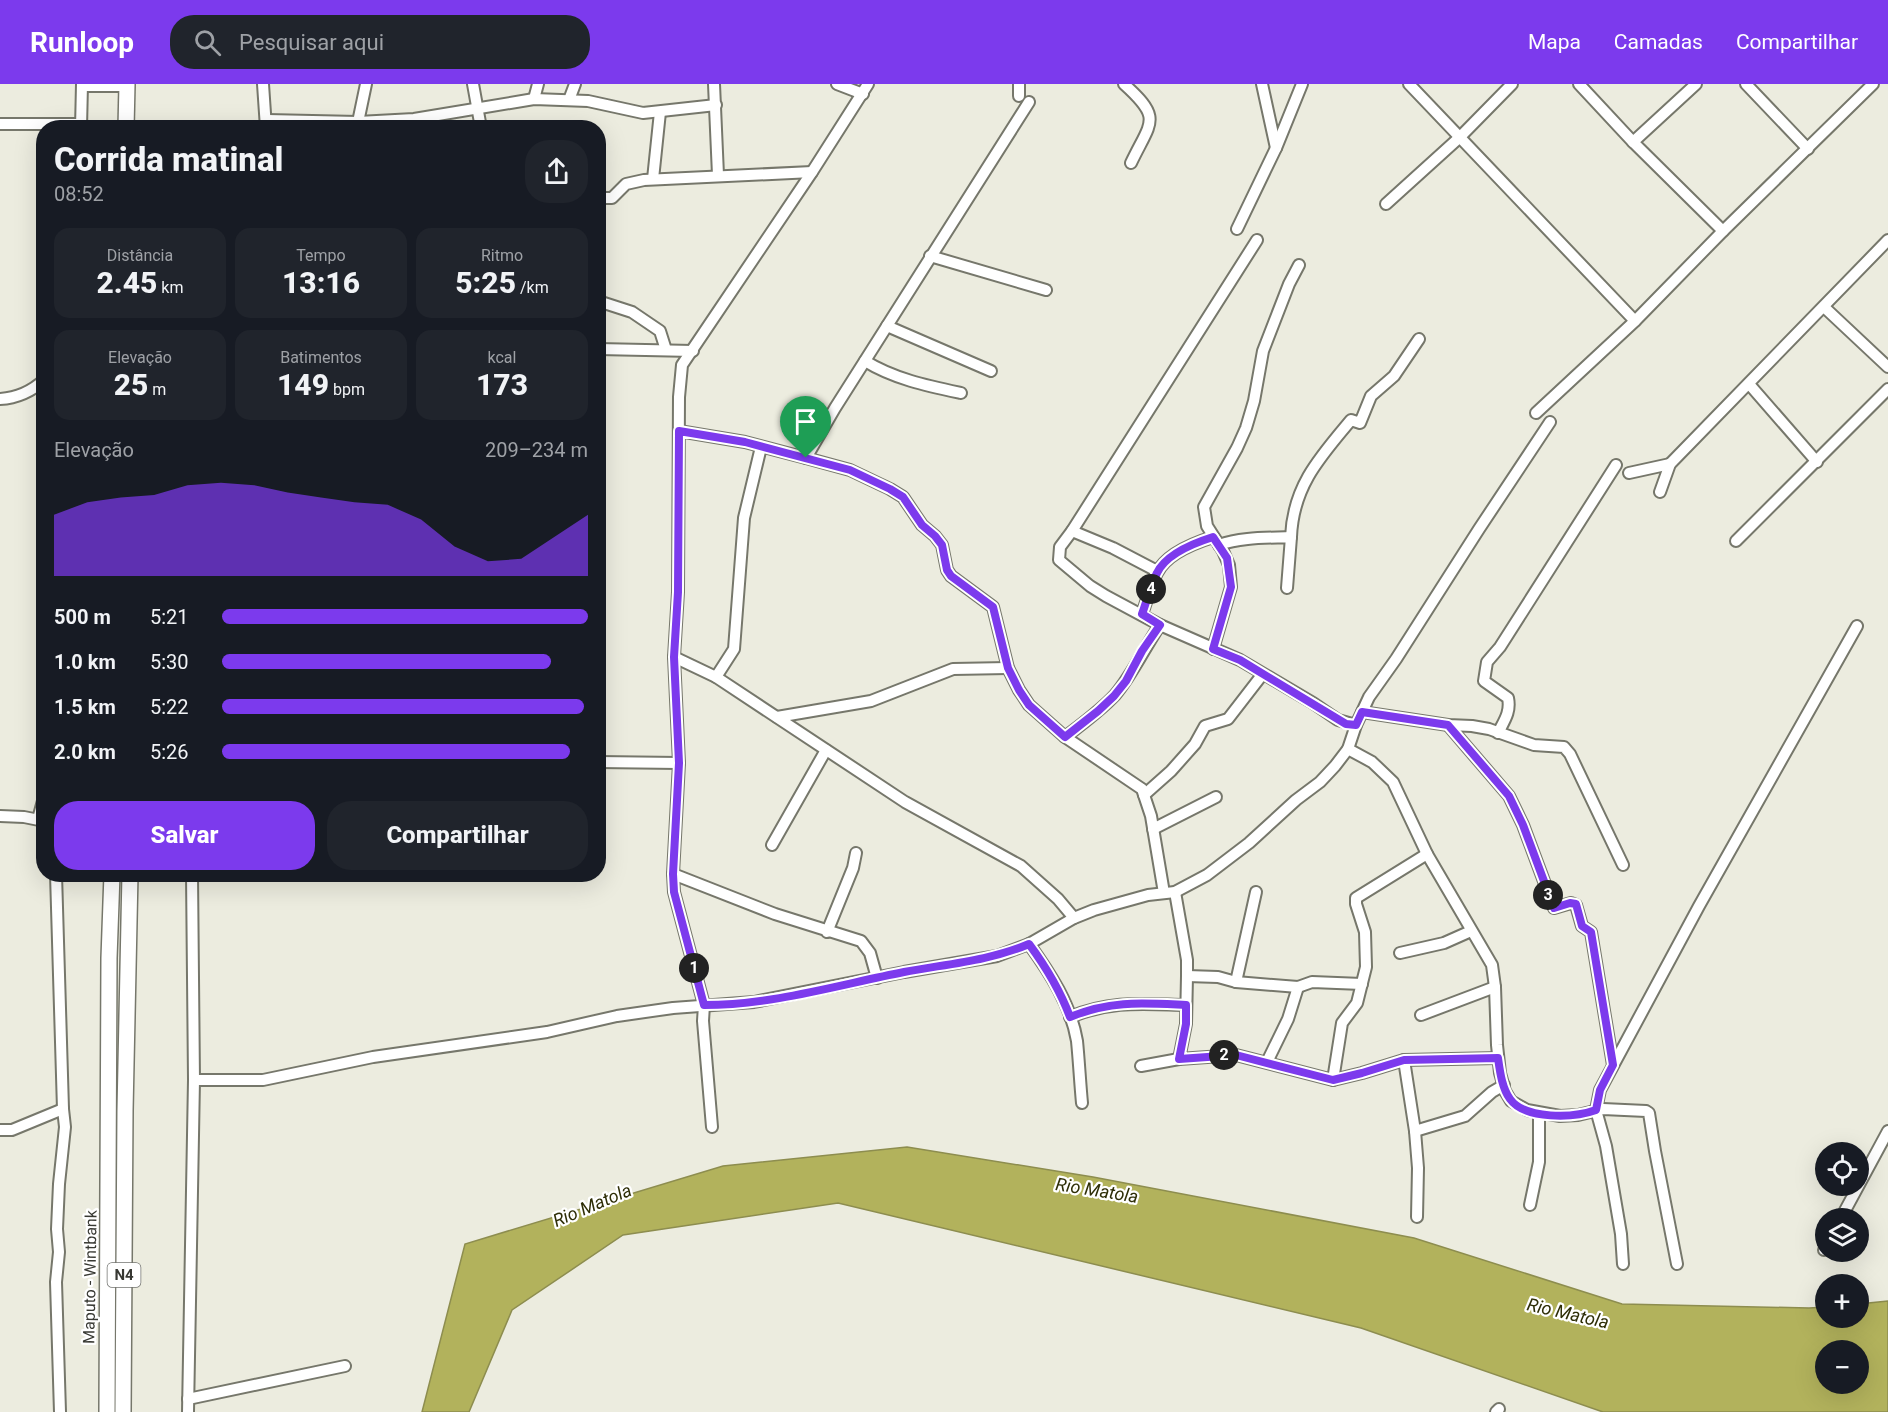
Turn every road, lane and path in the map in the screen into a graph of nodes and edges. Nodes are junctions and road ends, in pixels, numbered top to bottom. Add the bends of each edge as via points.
1 (263, 84) edge
2 (366, 84) edge
3 (473, 84) edge
4 (538, 84) edge
5 (575, 84) edge
6 (714, 84) edge
7 (837, 84) edge
8 (1019, 84) edge
9 (1124, 84) edge
10 (1262, 84) edge
11 (1302, 84) edge
12 (1409, 84) edge
13 (1512, 84) edge
14 (1579, 84) edge
15 (1695, 84) edge
16 (1746, 84) edge
17 (1873, 84) edge
18 (82, 85) edge
19 (127, 85) edge
20 (865, 89) edge
21 (1019, 96) dead end
22 (534, 99) junction
23 (569, 100) junction
24 (1029, 102) dead end
25 (716, 105) junction
26 (478, 109) junction
27 (660, 112) junction
28 (81, 120) edge
29 (126, 120) edge
30 (266, 120) edge
31 (358, 120) edge
32 (440, 120) edge
33 (480, 120) edge
34 (0, 124) edge
35 (36, 124) edge
36 (1460, 137) junction
37 (1633, 142) junction
38 (1276, 148) junction
39 (1808, 149) junction
40 (1131, 163) dead end
41 (812, 172) junction
42 (718, 176) junction
43 (654, 179) junction
44 (606, 198) edge
45 (1386, 204) dead end
46 (1237, 229) dead end
47 (1723, 231) junction
48 (1257, 240) dead end
49 (1888, 240) edge
50 (930, 256) junction
51 (1299, 265) dead end
52 (1046, 290) dead end
53 (606, 304) edge
54 (1824, 307) junction
55 (1635, 321) junction
56 (887, 326) junction
57 (1419, 339) dead end
58 (606, 349) edge
59 (666, 350) junction
60 (693, 351) junction
61 (865, 361) junction
62 (1888, 367) edge
63 (991, 370) dead end
64 (1749, 384) junction
65 (36, 387) edge
66 (1888, 389) edge
67 (961, 393) dead end
68 (0, 399) edge
69 (1536, 413) dead end
70 (1550, 422) dead end
71 (679, 431) junction
72 (761, 447) junction
73 (806, 458) junction
74 (1817, 462) junction
75 (1670, 464) junction
76 (1616, 465) dead end
77 (1629, 473) dead end
78 (1660, 492) dead end
79 (1072, 531) junction
80 (1291, 537) junction
81 (1216, 541) junction
82 (1736, 541) dead end
83 (1157, 571) junction
84 (1287, 588) dead end
85 (1142, 614) junction
86 (1160, 625) junction
87 (1857, 626) dead end
88 (1213, 649) junction
89 (674, 657) junction
90 (1008, 668) junction
91 (1262, 675) junction
92 (716, 677) junction
93 (1362, 712) junction
94 (777, 717) junction
95 (1356, 725) junction
96 (1448, 725) junction
97 (1498, 733) junction
98 (1065, 737) junction
99 (1348, 749) junction
100 (826, 750) junction
101 (606, 762) edge
102 (679, 763) junction
103 (1144, 795) junction
104 (1216, 797) dead end
105 (0, 816) edge
106 (36, 820) edge
107 (1153, 829) junction
108 (772, 845) dead end
109 (856, 853) dead end
110 (1427, 854) junction
111 (1623, 865) dead end
112 (673, 874) junction
113 (56, 882) edge
114 (112, 882) edge
115 (130, 882) edge
116 (192, 882) edge
117 (1256, 892) dead end
118 (1170, 893) junction
119 (1074, 918) junction
120 (1470, 931) junction
121 (827, 932) junction
122 (1029, 944) junction
123 (1400, 953) dead end
124 (1187, 976) junction
125 (877, 978) junction
126 (1236, 982) junction
127 (1362, 984) junction
128 (1298, 987) junction
129 (1495, 987) junction
130 (704, 1005) junction
131 (1186, 1005) junction
132 (1420, 1015) dead end
133 (1070, 1017) junction
134 (1498, 1058) junction
135 (1179, 1059) junction
136 (1404, 1060) junction
137 (1267, 1062) junction
138 (1613, 1065) junction
139 (1141, 1066) dead end
140 (194, 1080) junction
141 (1333, 1080) junction
142 (1504, 1085) junction
143 (1082, 1103) dead end
144 (63, 1109) junction
145 (1596, 1110) junction
146 (1539, 1114) junction
147 (712, 1127) dead end
148 (0, 1130) edge
149 (1415, 1131) junction
150 (1888, 1131) edge
151 (1530, 1205) dead end
152 (1846, 1208) edge
153 (1418, 1217) dead end
154 (1623, 1264) dead end
155 (1677, 1264) dead end
156 (345, 1366) dead end
157 (188, 1399) junction
158 (60, 1412) edge
159 (107, 1412) edge
160 (123, 1412) edge
161 (188, 1412) edge

1 - 30 street
2 - 31 street
3 - 26 street
4 - 22 street
5 - 23 street
6 - 25 street
7 - 20 street
8 - 21 street
9 - 40 street via 1150,112 1149,124
10 - 38 street
11 - 38 street
12 - 36 street
13 - 36 street
14 - 37 street
15 - 37 street
16 - 39 street
17 - 39 street
18 - 19 street
18 - 28 street
19 - 29 highway
20 - 41 street
22 - 23 street
22 - 26 street
23 - 27 street via 643,113
24 - 50 street
25 - 27 street
25 - 42 street
26 - 32 street
26 - 33 street
27 - 43 street
34 - 35 street
36 - 45 street
36 - 55 street
37 - 47 street
38 - 46 street
39 - 47 street
41 - 42 street
41 - 60 street
42 - 43 street
43 - 44 street via 626,184 612,198
47 - 55 street
48 - 79 street
49 - 54 street
50 - 52 street
50 - 56 street
51 - 81 street via 1263,351 1246,428 1204,507 1204,517
53 - 59 street via 632,312 660,331
54 - 62 street
54 - 64 street
55 - 69 street
56 - 61 street
56 - 63 street
57 - 80 street via 1394,376 1371,396 1360,423 1351,420 1311,469 1300,489
58 - 59 street
59 - 60 street
60 - 71 street via 682,365
61 - 67 street via 912,382
61 - 73 street
64 - 74 street
64 - 75 street
65 - 68 street via 25,394
66 - 74 street
70 - 93 street
71 - 72 street
71 - 89 street
72 - 73 street
72 - 92 street via 744,518 734,649
73 - 90 street via 850,470 903,497 942,545 951,576 993,607
74 - 82 street
75 - 77 street
75 - 78 street
76 - 97 street via 1487,662 1485,681 1508,698 1510,705
79 - 83 street
79 - 85 street via 1060,547 1059,560 1090,586
80 - 81 street
80 - 84 street
81 - 83 street via 1196,543
81 - 88 street via 1229,565 1231,587
83 - 85 street
85 - 86 street
86 - 88 street
86 - 98 street via 1114,696
87 - 138 street
88 - 91 street
89 - 92 street
89 - 102 street
90 - 94 street via 953,669 870,701
90 - 98 street via 1029,705
91 - 95 street via 1338,720
91 - 103 street via 1228,718 1205,726 1195,744
92 - 94 street
93 - 95 street
93 - 96 street
94 - 100 street
95 - 99 street
96 - 97 street
96 - 138 street via 1509,796 1554,908 1576,904 1582,926 1591,932
97 - 111 street via 1533,745 1564,747
98 - 103 street via 1142,789
99 - 110 street via 1372,762 1393,782
99 - 118 street via 1320,782 1249,843 1207,875
100 - 108 street
100 - 119 street via 905,802 1021,866
101 - 102 street
102 - 112 street
103 - 107 street
104 - 107 street
105 - 106 street
107 - 118 street
109 - 121 street
110 - 120 street
110 - 127 street via 1356,898 1365,932 1366,967
112 - 121 street
112 - 130 street via 674,892
113 - 144 street
114 - 159 highway, Maputo - Wintbank / N4
115 - 160 highway, Maputo - Wintbank / N4
116 - 140 street
117 - 126 street
118 - 119 street via 1148,895
118 - 124 street via 1187,960
119 - 122 street
120 - 123 street via 1444,943
120 - 129 street via 1492,965
121 - 125 street via 861,941 870,952
122 - 125 street via 997,956
122 - 133 street via 1062,996
124 - 126 street
124 - 131 street
125 - 130 street via 754,1002
126 - 128 street
127 - 128 street via 1312,982
127 - 141 street via 1357,1003 1342,1023
128 - 137 street via 1288,1020
129 - 132 street
129 - 134 street
130 - 140 street via 373,1057 263,1080
130 - 147 street via 702,1021
131 - 133 street via 1121,1003
131 - 135 street
133 - 143 street
134 - 136 street
134 - 142 street
135 - 137 street via 1236,1055
135 - 139 street
136 - 141 street
136 - 149 street
137 - 141 street
138 - 145 street via 1600,1090
140 - 157 street
142 - 146 street via 1515,1105
142 - 149 street via 1465,1116
144 - 148 street via 12,1130
144 - 158 street via 56,1282
145 - 146 street via 1578,1115
145 - 154 street via 1606,1146
145 - 155 street via 1646,1111 1651,1116
146 - 151 street via 1539,1162
149 - 153 street
150 - 152 street
156 - 157 street
157 - 161 street

